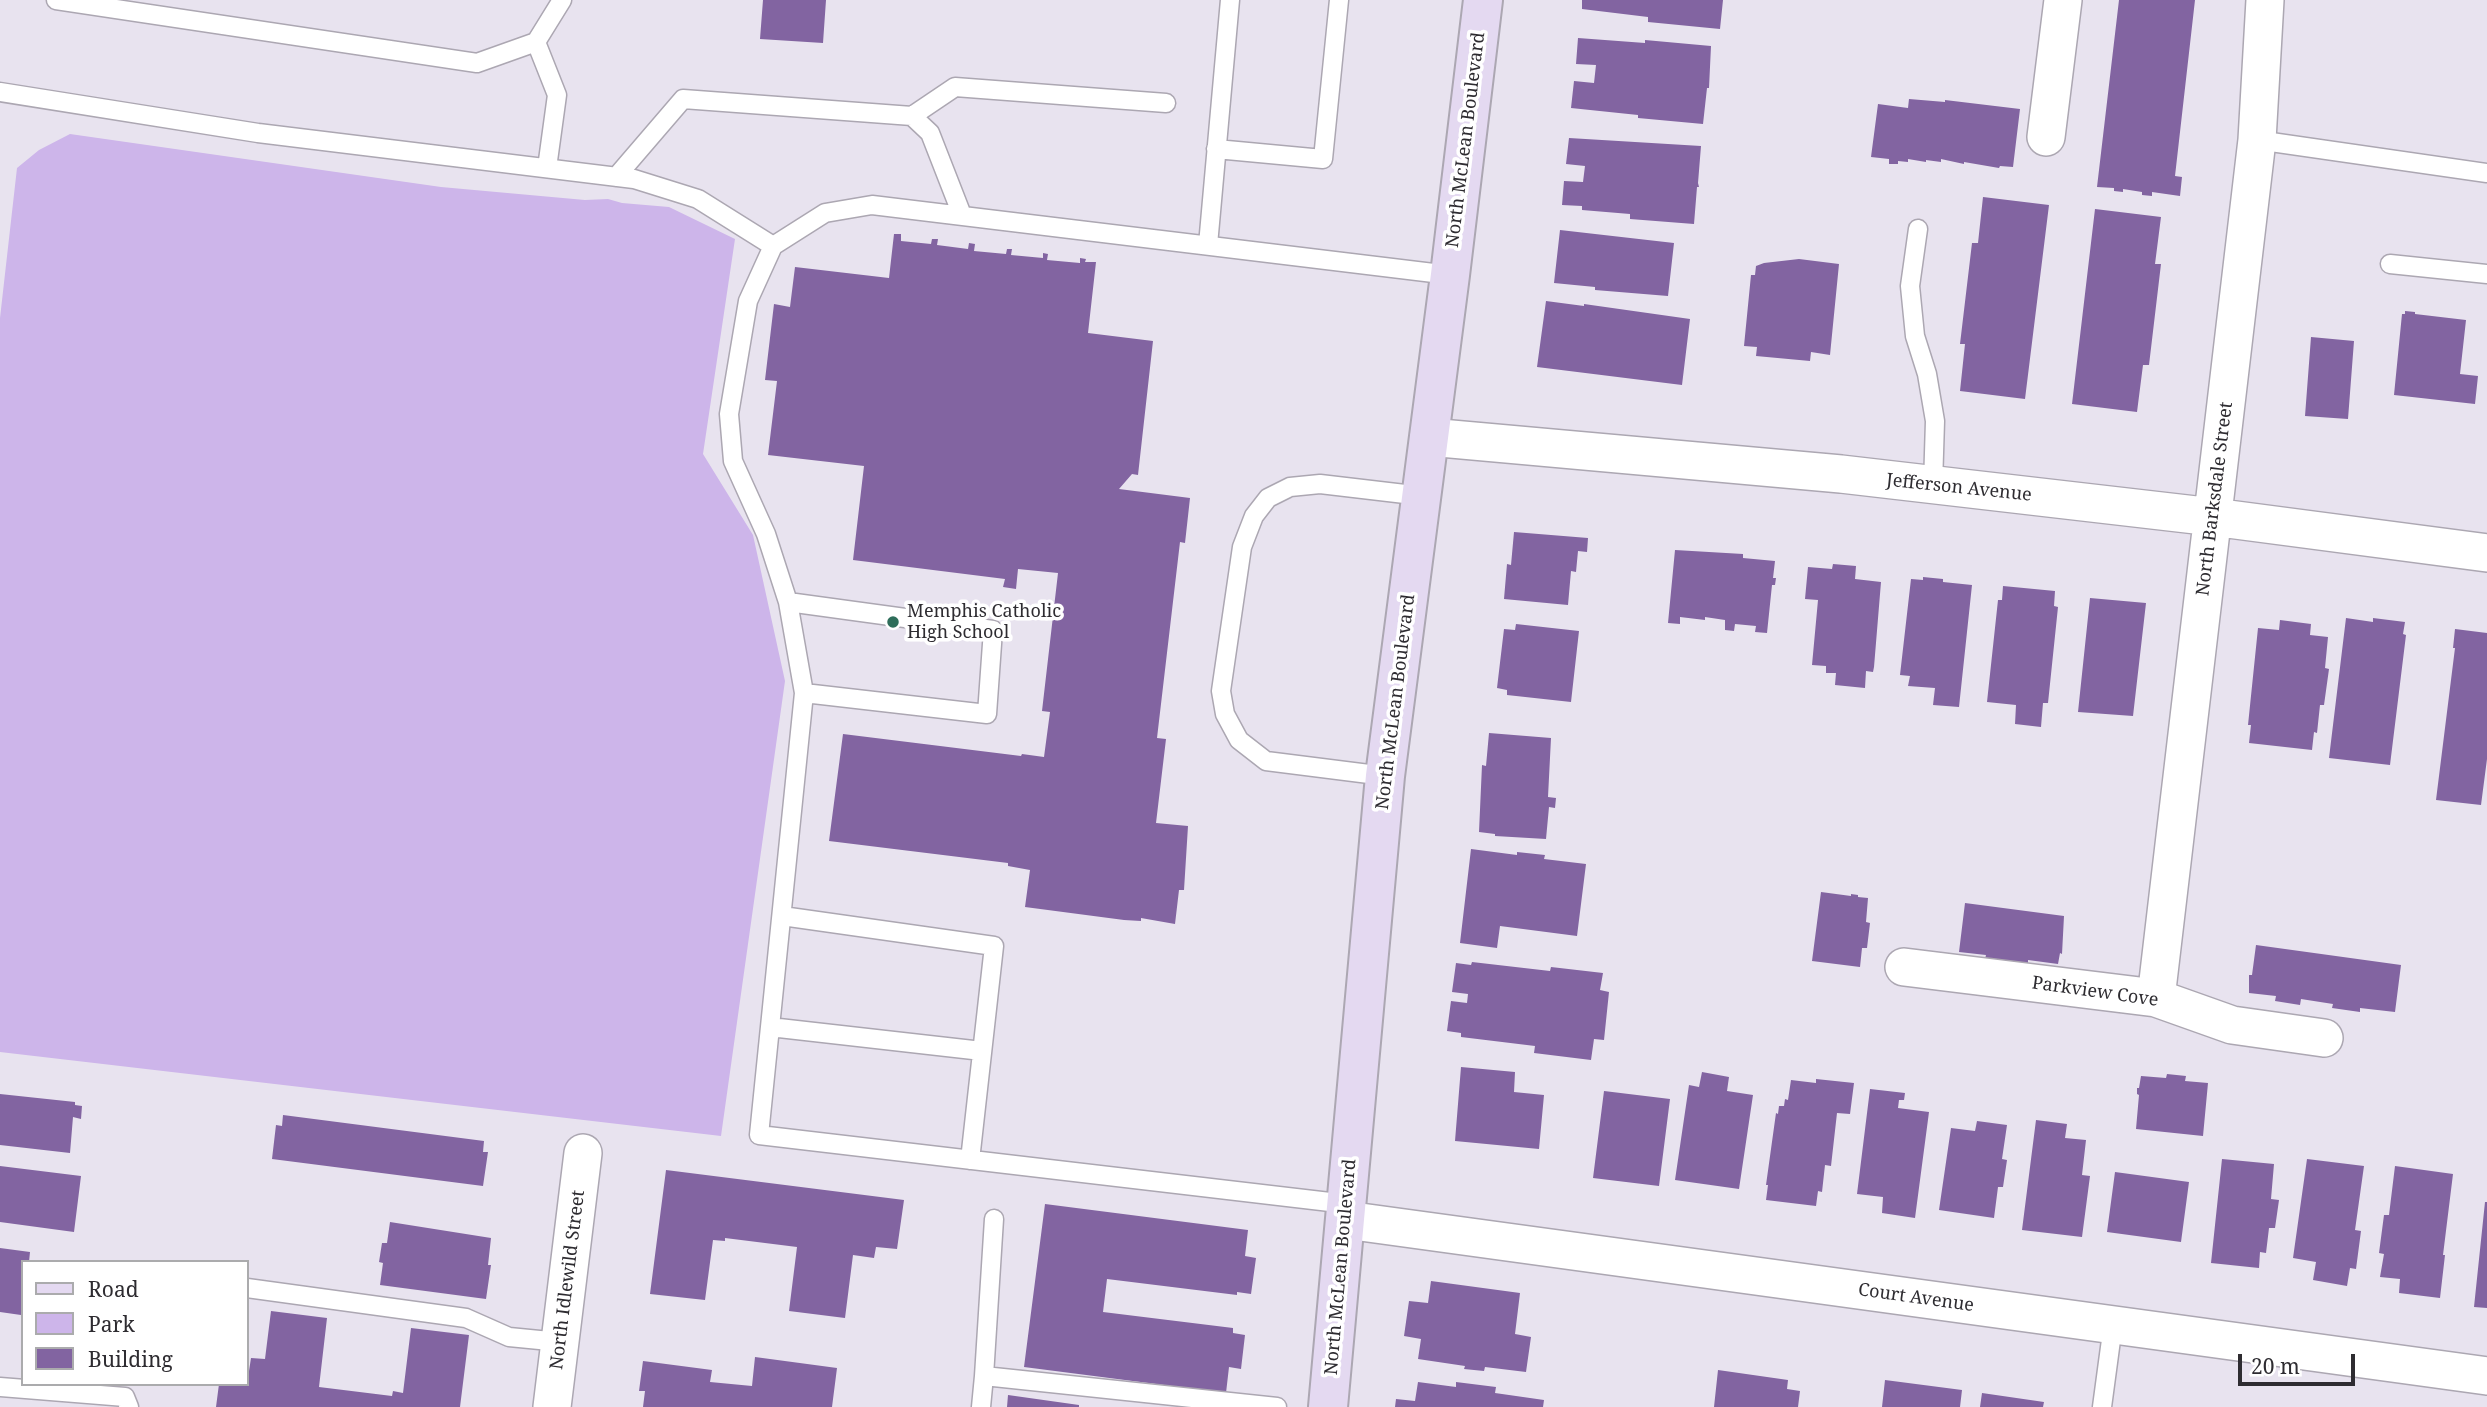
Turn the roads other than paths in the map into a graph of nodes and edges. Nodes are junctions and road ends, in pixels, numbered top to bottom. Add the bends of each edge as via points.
1 (57, 0) edge
2 (562, 0) edge
3 (1230, 0) edge
4 (1339, 0) edge
5 (1483, 0) edge
6 (2063, 0) edge
7 (2265, 0) edge
8 (94, 3) edge
9 (536, 43) junction
10 (0, 92) edge
11 (1166, 103) dead end
12 (912, 116) junction
13 (2046, 137) dead end
14 (2257, 140) junction
15 (1216, 149) junction
16 (547, 168) junction
17 (2487, 173) edge
18 (616, 177) junction
19 (962, 215) junction
20 (1918, 229) dead end
21 (1208, 245) junction
22 (773, 246) junction
23 (2390, 264) dead end
24 (2487, 274) edge
25 (1450, 275) junction
26 (1429, 437) junction
27 (1933, 485) junction
28 (1422, 496) junction
29 (2213, 517) junction
30 (2487, 553) edge
31 (788, 602) junction
32 (804, 693) junction
33 (1385, 776) junction
34 (782, 916) junction
35 (1904, 967) dead end
36 (2156, 998) junction
37 (770, 1027) junction
38 (2324, 1038) dead end
39 (982, 1051) junction
40 (583, 1153) dead end
41 (970, 1160) junction
42 (1347, 1212) junction
43 (994, 1219) dead end
44 (248, 1289) edge
45 (2113, 1325) junction
46 (560, 1342) junction
47 (984, 1376) junction
48 (2487, 1376) edge
49 (0, 1387) edge
50 (130, 1407) edge
51 (552, 1407) edge
52 (981, 1407) edge
53 (1277, 1407) edge
54 (1328, 1407) edge
55 (2102, 1407) edge

1 - 8 lane
2 - 9 lane
3 - 15 lane
4 - 15 lane via 1323,159
5 - 25 main road, North McLean Boulevard
6 - 13 street
7 - 14 street, North Barksdale Street
8 - 9 lane via 477,63
9 - 16 lane via 557,95
10 - 16 lane via 258,133
11 - 12 lane via 955,87
12 - 18 lane via 683,99
12 - 19 lane via 930,133
14 - 17 lane
14 - 29 street, North Barksdale Street
15 - 21 lane
16 - 18 lane
18 - 22 lane via 698,199
19 - 21 lane
19 - 22 lane via 872,205 825,213
20 - 27 lane via 1910,286 1915,336 1935,421
21 - 25 lane
22 - 31 lane via 748,301 729,414 733,461 766,534
23 - 24 lane
25 - 26 main road, North McLean Boulevard
26 - 27 street, Jefferson Avenue
26 - 28 main road, North McLean Boulevard
27 - 29 street, Jefferson Avenue
28 - 33 main road, North McLean Boulevard
28 - 33 lane via 1320,484 1290,487 1268,498 1254,516 1242,547 1221,691 1225,714 1239,740 1266,761
29 - 30 street, Jefferson Avenue
29 - 36 street, North Barksdale Street
31 - 32 lane
31 - 32 lane via 993,630 987,714
32 - 34 lane
33 - 42 main road, North McLean Boulevard
34 - 37 lane
34 - 39 lane via 994,946
35 - 36 street, Parkview Cove
36 - 38 street, Parkview Cove via 2232,1025
37 - 39 lane
37 - 41 lane via 759,1135
39 - 41 lane
40 - 46 street, North Idlewild Street
41 - 42 lane
42 - 45 street, Court Avenue
42 - 54 main road, North McLean Boulevard
43 - 47 lane
44 - 46 lane via 466,1318 509,1337
45 - 48 street, Court Avenue
45 - 55 lane
46 - 51 street, North Idlewild Street
47 - 52 lane
47 - 53 lane
49 - 50 lane via 125,1397

